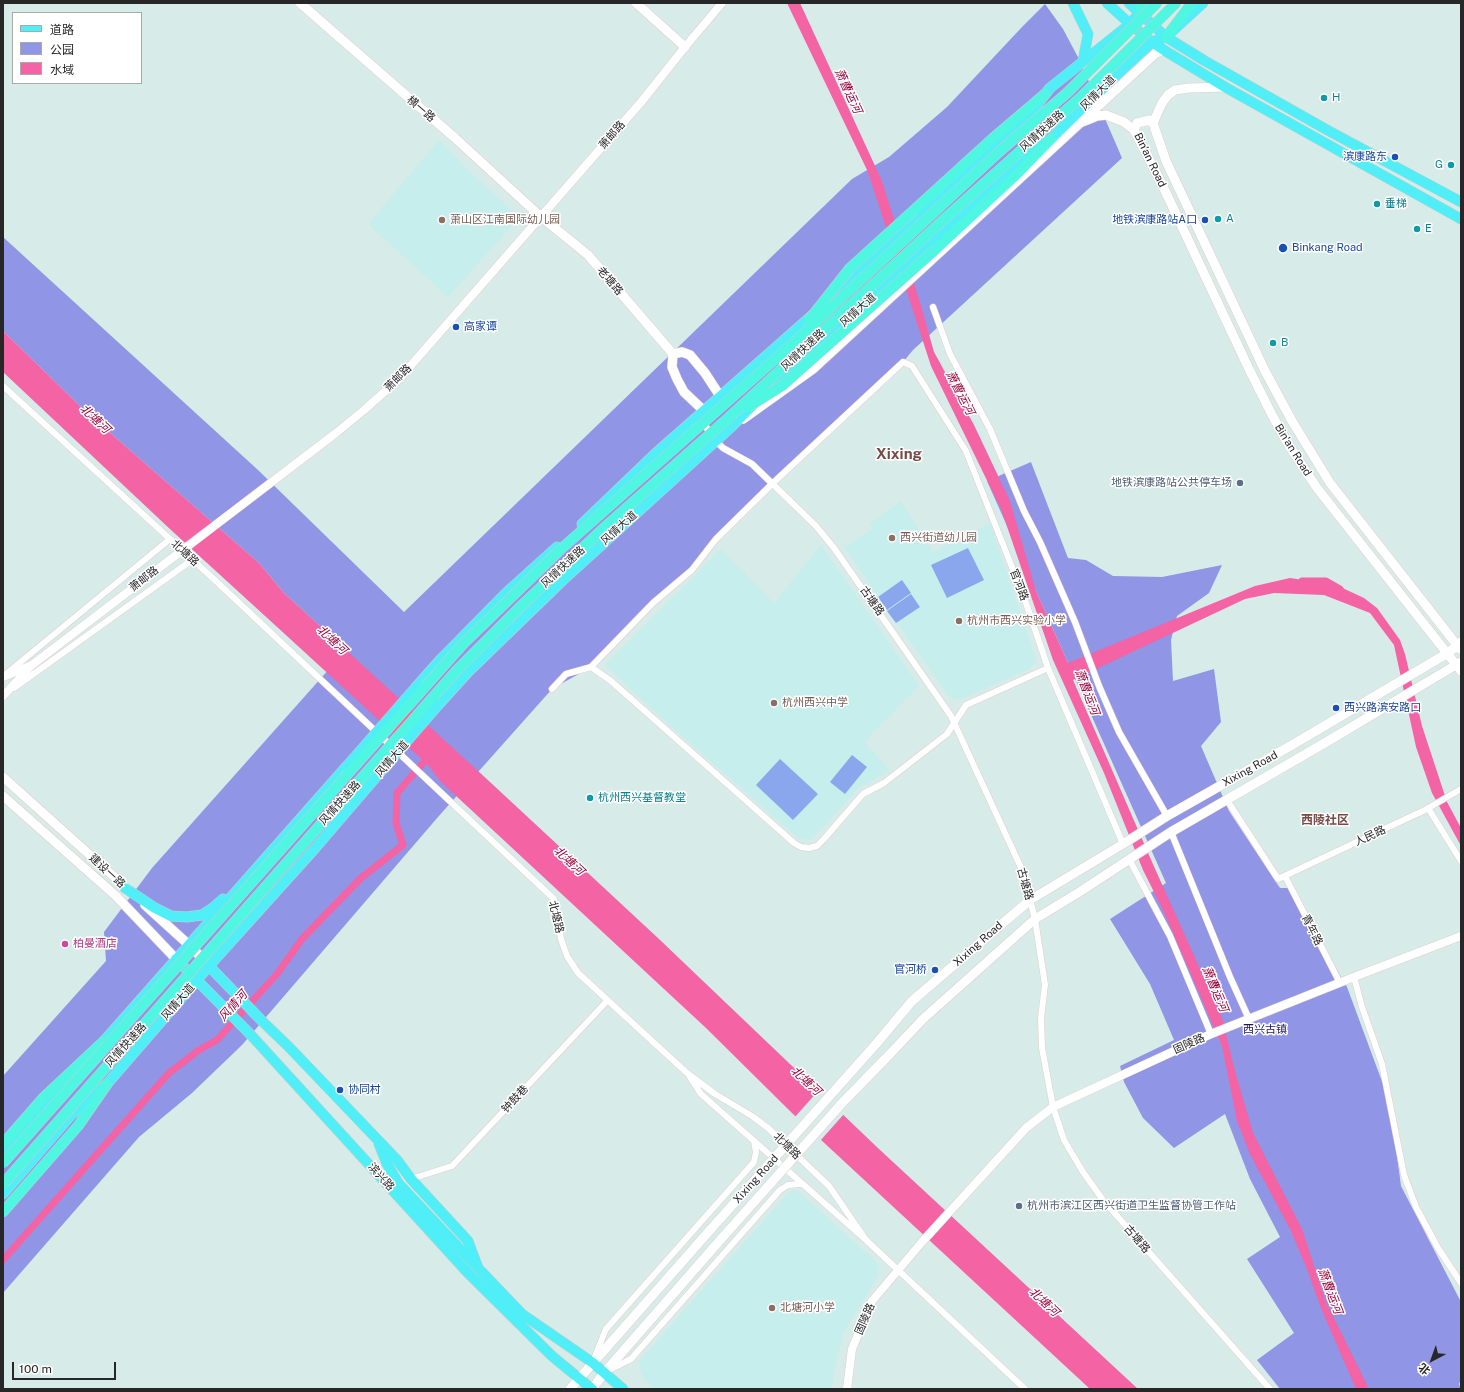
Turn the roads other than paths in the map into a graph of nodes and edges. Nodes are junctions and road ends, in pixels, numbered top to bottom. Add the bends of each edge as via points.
1 (300, 3) edge
2 (636, 3) edge
3 (722, 3) edge
4 (1074, 3) edge
5 (1107, 3) edge
6 (1128, 3) edge
7 (1145, 3) edge
8 (1156, 3) edge
9 (1176, 3) edge
10 (1180, 3) edge
11 (1192, 3) edge
12 (1203, 3) edge
13 (1139, 13) junction
14 (1130, 24) junction
15 (1156, 29) junction
16 (1166, 37) junction
17 (1152, 42) junction
18 (685, 47) junction
19 (1164, 50) junction
20 (1083, 61) junction
21 (1225, 87) junction
22 (1045, 94) joint
23 (1082, 122) junction
24 (1153, 123) junction
25 (1134, 130) junction
26 (1051, 139) junction
27 (1461, 202) edge
28 (915, 215) junction
29 (540, 216) junction
30 (1461, 219) edge
31 (932, 307) dead end
32 (790, 346) junction
33 (673, 354) junction
34 (3, 386) edge
35 (720, 396) junction
36 (703, 410) junction
37 (729, 424) junction
38 (716, 440) junction
39 (773, 483) junction
40 (170, 539) junction
41 (182, 550) junction
42 (192, 560) junction
43 (1460, 646) edge
44 (1448, 653) junction
45 (32, 665) junction
46 (1460, 666) edge
47 (591, 667) junction
48 (1048, 668) junction
49 (3, 677) edge
50 (552, 689) dead end
51 (5, 694) edge
52 (953, 723) junction
53 (3, 777) edge
54 (1461, 789) edge
55 (3, 796) edge
56 (1227, 800) junction
57 (1428, 808) junction
58 (1167, 816) junction
59 (1171, 832) junction
60 (1125, 843) junction
61 (1131, 858) junction
62 (1461, 861) edge
63 (252, 873) junction
64 (1285, 876) junction
65 (126, 888) junction
66 (1030, 900) junction
67 (1035, 919) junction
68 (1461, 936) edge
69 (189, 945) junction
70 (176, 959) junction
71 (209, 966) junction
72 (1354, 977) junction
73 (197, 980) junction
74 (1340, 983) junction
75 (607, 1002) junction
76 (1249, 1019) junction
77 (1213, 1034) junction
78 (104, 1041) junction
79 (687, 1073) junction
80 (107, 1084) junction
81 (1052, 1107) junction
82 (376, 1138) junction
83 (754, 1141) junction
84 (3, 1144) edge
85 (3, 1153) edge
86 (3, 1163) edge
87 (411, 1179) junction
88 (3, 1184) edge
89 (802, 1184) junction
90 (3, 1194) edge
91 (3, 1212) edge
92 (866, 1240) junction
93 (478, 1268) junction
94 (897, 1271) junction
95 (1461, 1283) edge
96 (593, 1363) junction
97 (604, 1373) junction
98 (580, 1378) junction
99 (570, 1389) edge
100 (592, 1389) edge
101 (623, 1389) edge
102 (846, 1389) edge
103 (1026, 1389) edge
104 (1270, 1389) edge

1 - 29 main road, 横一路
2 - 18 main road
3 - 18 street, 萧邮路
4 - 20 main road via 1088,34
5 - 14 main road
6 - 13 main road
7 - 13 highway
8 - 13 main road
8 - 32 highway, 风情快速路, bridge via 1068,92 999,152
9 - 37 highway, 风情快速路, bridge via 1082,96 943,220
10 - 15 main road
11 - 16 highway
12 - 16 main road, 风情大道
13 - 14 main road
13 - 15 main road
14 - 17 main road
14 - 20 main road
15 - 16 main road
15 - 17 main road
16 - 17 main road, 风情大道
16 - 27 main road via 1231,77
17 - 19 main road
17 - 26 main road, 风情大道
18 - 29 street, 萧邮路 via 642,101
19 - 21 main road
19 - 23 main road via 1156,53
20 - 22 main road
21 - 24 main road via 1175,90 1162,102
21 - 30 main road
22 - 28 highway via 992,139
23 - 25 main road via 1106,115 1124,122
23 - 37 main road via 814,369
24 - 25 main road, Bin'an Road via 1150,120 1137,123
24 - 43 main road, Bin'an Road via 1166,161 1265,371 1292,421 1330,482
25 - 44 main road, Bin'an Road via 1248,368 1288,444 1317,488
26 - 37 main road, 风情大道 via 1011,167 895,277
26 - 37 highway, bridge via 1018,174 782,385
28 - 32 highway, bridge via 850,268
28 - 35 main road via 884,249
29 - 33 main road, 老塘路 via 588,255
29 - 41 street, 萧邮路 via 399,379 364,410
31 - 58 street via 950,354 990,429 1024,511 1040,542 1119,732
32 - 86 highway, 风情快速路, bridge via 561,549 463,644
33 - 35 main road via 682,352 690,355
33 - 36 main road via 672,366 677,379 684,392
34 - 40 street, 北塘路
35 - 36 main road
36 - 38 street, 古塘路 via 704,424
36 - 63 main road, bridge via 506,593 441,658
37 - 38 main road, 风情大道
37 - 88 highway, 风情快速路, bridge via 576,555 457,670
38 - 39 street, 古塘路 via 723,448 752,464
38 - 71 main road, 风情大道, bridge via 557,585 468,672
39 - 47 street via 716,539 692,570 653,603
39 - 48 street, 官河路 via 903,362 912,366 966,451 1025,600
39 - 52 street, 古塘路 via 834,548 951,716
40 - 41 street, 北塘路
40 - 49 street
41 - 42 street, 北塘路
41 - 45 street, 萧邮路
42 - 51 street
42 - 75 street, 北塘路 via 554,899 567,956 578,973
43 - 44 main road, Xixing Road
44 - 46 main road, Bin'an Road
44 - 58 main road, Xixing Road
45 - 49 street, 萧邮路
45 - 51 street
46 - 56 main road, Xixing Road
47 - 50 street via 566,674
47 - 52 street via 611,681 801,847 817,846 863,794 884,783 947,734
48 - 52 street via 966,705
48 - 60 street, 官河路
52 - 66 street, 古塘路 via 1023,872
53 - 65 main road, 建设一路
54 - 57 street, 人民路
55 - 70 main road, 建设一路 via 116,896
56 - 59 main road, Xixing Road
56 - 64 street, 人民路 via 1278,879
57 - 62 street
57 - 64 street, 人民路
58 - 60 main road, Xixing Road
59 - 61 main road, Xixing Road
59 - 76 street
60 - 66 main road, Xixing Road
61 - 67 main road, Xixing Road
61 - 77 street via 1170,936
63 - 65 main road via 214,907 202,915 187,917 171,916
63 - 69 main road
64 - 74 street, 青年路
65 - 69 main road, 建设一路
66 - 67 street, 古塘路
66 - 96 main road, Xixing Road, bridge via 912,1001
67 - 81 street, 古塘路 via 1044,985 1042,1048
67 - 97 main road, Xixing Road, bridge via 923,1019 843,1102
68 - 72 street, 固陵路
69 - 70 main road
69 - 71 main road, 建设一路
70 - 73 main road, 滨兴路
70 - 78 main road
71 - 73 main road, 风情大道
71 - 82 main road, 滨兴路
72 - 74 street, 固陵路
72 - 95 street via 1382,1064 1404,1175 1416,1207
73 - 80 main road, 风情大道
73 - 98 main road, 滨兴路 via 250,1034 468,1272 552,1356
74 - 76 street, 固陵路
75 - 79 street, 北塘路
75 - 87 street, 钟鼓巷 via 452,1166
76 - 77 street, 固陵路
77 - 81 street, 固陵路
78 - 84 highway via 43,1098
78 - 85 main road
79 - 83 street, 北塘路 via 701,1094
79 - 92 street, 北塘路 via 768,1128 829,1186
80 - 90 main road, 风情大道 via 72,1114
80 - 91 highway via 78,1126
81 - 94 street, 固陵路 via 1026,1128
81 - 104 street, 古塘路 via 1064,1140 1103,1200
82 - 87 main road, 滨兴路
82 - 93 main road via 399,1184
83 - 89 street, 北塘路
83 - 96 street, Xixing Road via 754,1162 606,1329
87 - 93 main road, 滨兴路 via 468,1241
89 - 92 street, 北塘路
89 - 97 street, Xixing Road via 788,1185 780,1190 631,1359
92 - 94 street, 北塘路
93 - 96 main road, 滨兴路 via 522,1314
94 - 102 street, 固陵路 via 872,1302 863,1321 852,1349
94 - 103 street, 北塘路
96 - 97 main road, 滨兴路
96 - 98 main road, Xixing Road
97 - 100 main road, Xixing Road
97 - 101 main road, 滨兴路
98 - 99 main road, Xixing Road
98 - 100 main road, 滨兴路

